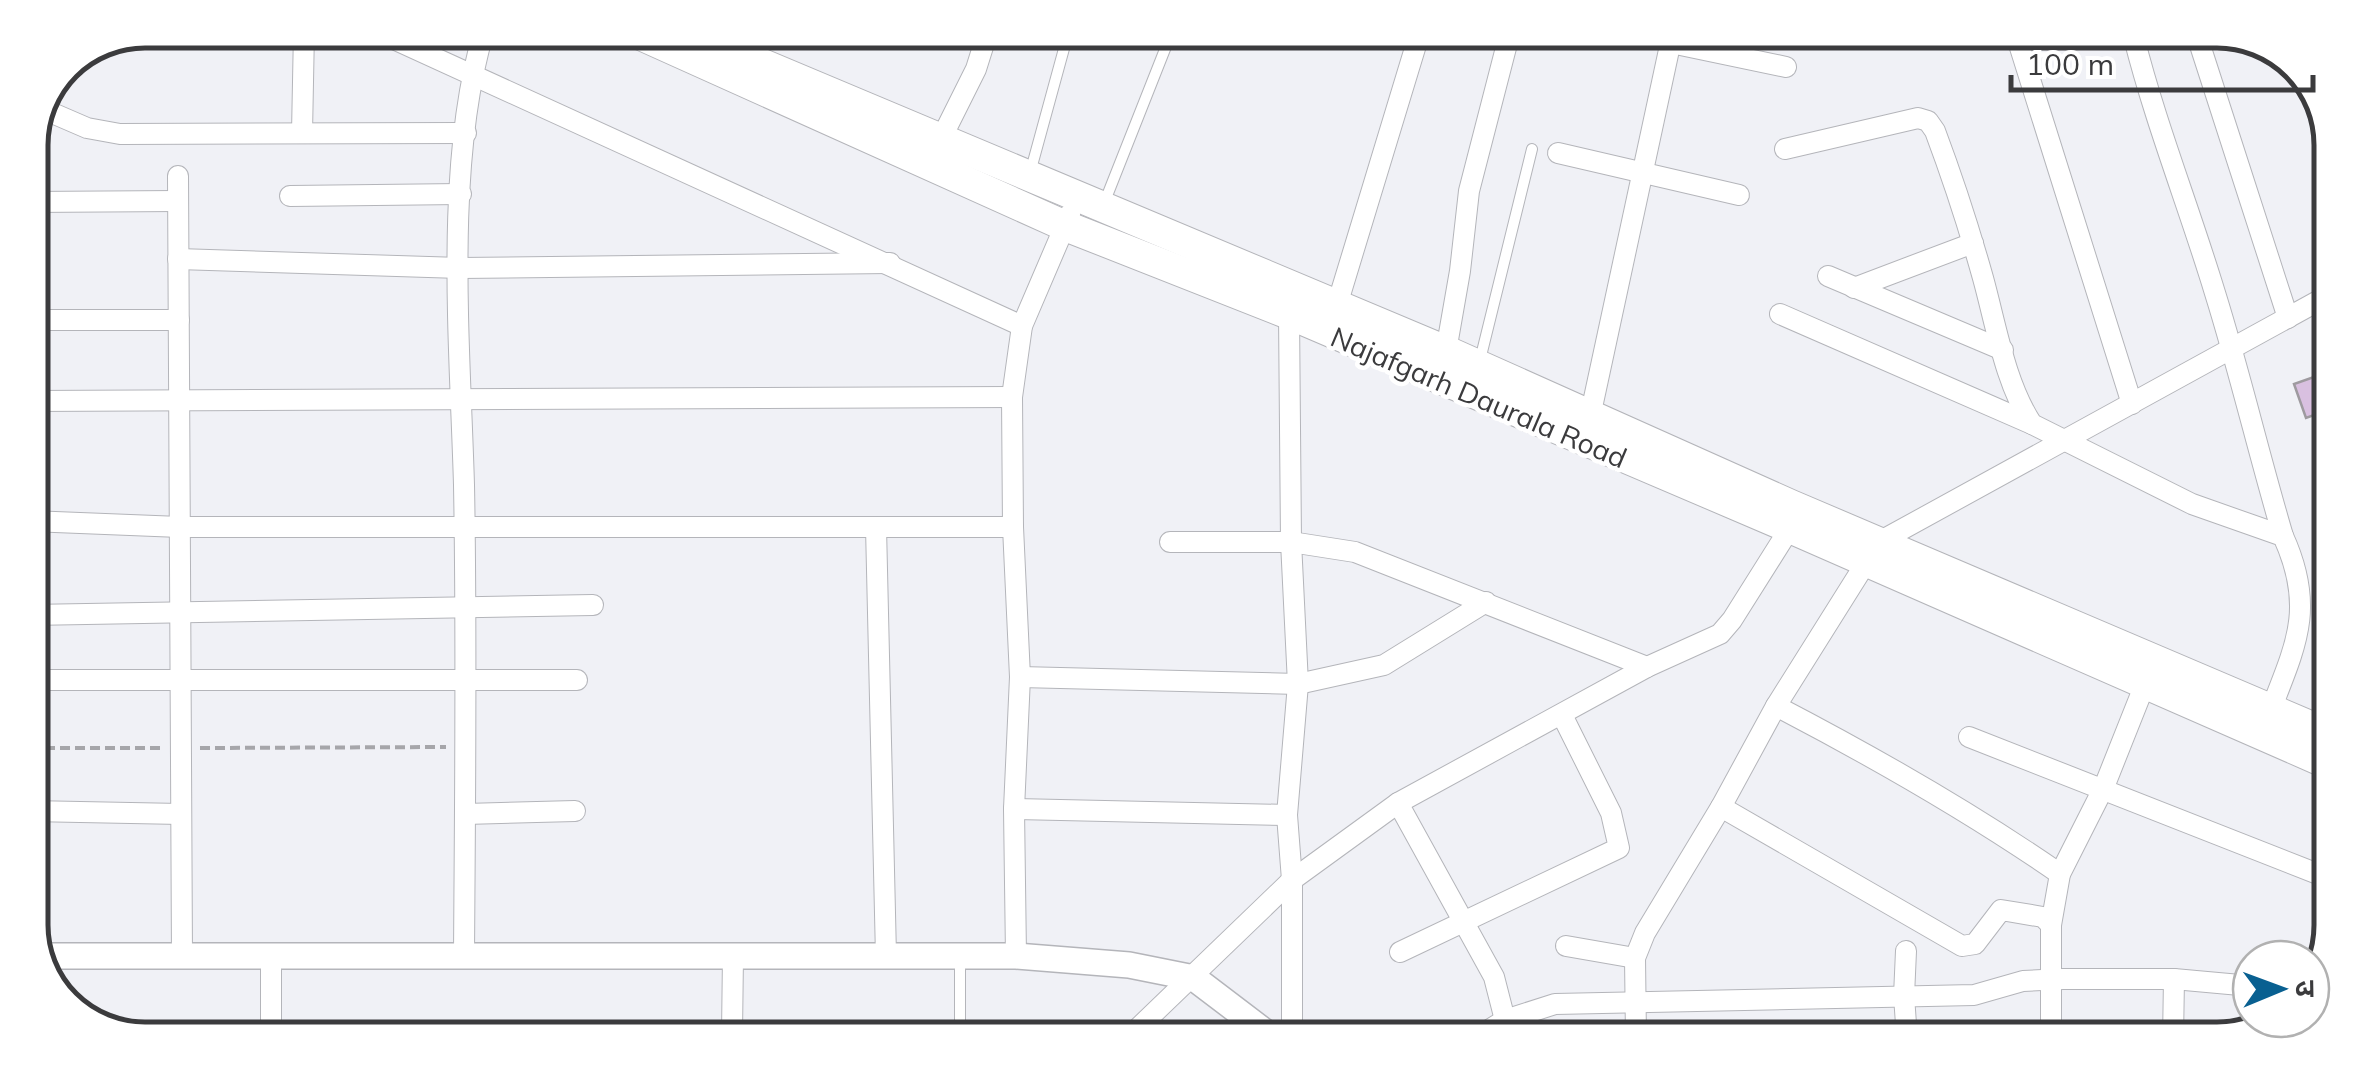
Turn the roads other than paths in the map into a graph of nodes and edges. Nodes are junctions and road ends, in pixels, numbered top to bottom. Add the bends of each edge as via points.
1 (304, 48) edge
2 (416, 48) edge
3 (479, 48) edge
4 (713, 48) edge
5 (716, 48) edge
6 (983, 48) edge
7 (1064, 48) edge
8 (1164, 48) edge
9 (1416, 48) edge
10 (1506, 48) edge
11 (1669, 48) edge
12 (1706, 48) edge
13 (2020, 48) edge
14 (2137, 48) edge
15 (2201, 48) edge
16 (1786, 66) dead end
17 (472, 72) junction
18 (54, 114) edge
19 (466, 133) junction
20 (302, 134) junction
21 (942, 137) junction
22 (1532, 150) dead end
23 (1785, 150) dead end
24 (1558, 153) dead end
25 (1643, 173) junction
26 (1030, 174) junction
27 (178, 176) dead end
28 (461, 194) junction
29 (1739, 195) dead end
30 (290, 196) dead end
31 (178, 201) junction
32 (1092, 201) junction
33 (48, 202) edge
34 (1063, 224) junction
35 (1973, 244) junction
36 (178, 258) junction
37 (890, 263) junction
38 (460, 268) junction
39 (1828, 276) dead end
40 (1854, 288) junction
41 (2313, 304) edge
42 (1337, 305) junction
43 (1289, 314) junction
44 (1780, 314) dead end
45 (2288, 318) junction
46 (48, 320) edge
47 (179, 320) junction
48 (1022, 326) junction
49 (2003, 350) junction
50 (2232, 350) junction
51 (1446, 351) junction
52 (1478, 366) junction
53 (1012, 397) junction
54 (462, 399) junction
55 (48, 401) edge
56 (179, 401) junction
57 (2132, 404) junction
58 (2032, 424) junction
59 (1588, 430) junction
60 (2062, 441) junction
61 (48, 522) edge
62 (180, 527) junction
63 (464, 527) junction
64 (876, 527) junction
65 (1013, 527) junction
66 (1790, 528) junction
67 (2283, 536) junction
68 (1170, 542) dead end
69 (1291, 542) junction
70 (1873, 552) junction
71 (1486, 602) junction
72 (593, 605) dead end
73 (463, 609) junction
74 (180, 614) junction
75 (48, 616) edge
76 (1647, 667) junction
77 (1020, 678) junction
78 (48, 680) edge
79 (180, 680) junction
80 (466, 680) junction
81 (578, 680) dead end
82 (1298, 684) junction
83 (2145, 684) junction
84 (1776, 706) junction
85 (2271, 709) junction
86 (1562, 715) junction
87 (2314, 728) edge
88 (1970, 737) dead end
89 (2314, 758) edge
90 (2104, 788) junction
91 (1398, 803) junction
92 (1721, 807) junction
93 (1014, 809) junction
94 (48, 811) edge
95 (575, 811) dead end
96 (181, 814) junction
97 (465, 814) junction
98 (1287, 815) junction
99 (2314, 872) edge
100 (2060, 874) junction
101 (1292, 880) junction
102 (1465, 922) junction
103 (2051, 925) junction
104 (1566, 946) dead end
105 (1906, 951) dead end
106 (1400, 952) dead end
107 (53, 956) edge
108 (182, 956) junction
109 (271, 956) junction
110 (464, 956) junction
111 (733, 956) junction
112 (886, 956) junction
113 (960, 956) junction
114 (1016, 956) junction
115 (1635, 958) junction
116 (1194, 978) junction
117 (2174, 979) junction
118 (2050, 981) junction
119 (2231, 984) edge
120 (1904, 996) junction
121 (1638, 1002) junction
122 (1504, 1020) junction
123 (271, 1022) edge
124 (732, 1022) edge
125 (960, 1022) edge
126 (1145, 1022) edge
127 (1252, 1022) edge
128 (1292, 1022) edge
129 (1501, 1022) edge
130 (1637, 1022) edge
131 (1906, 1022) edge
132 (2051, 1022) edge
133 (2173, 1022) edge

1 - 20 street
2 - 17 street
3 - 17 street
4 - 34 main road, Najafgarh Daurala Road
5 - 21 main road, Najafgarh Daurala Road
6 - 21 street
7 - 26 lane
8 - 32 lane
9 - 42 street
10 - 51 street via 1469,190
11 - 25 street
12 - 16 street
13 - 57 street
14 - 50 street
15 - 45 street
17 - 19 street
17 - 37 street
18 - 20 street via 120,134
19 - 20 street
19 - 28 street
21 - 26 main road, Najafgarh Daurala Road
22 - 52 lane
23 - 35 street via 1928,121
24 - 25 street
25 - 29 street
25 - 59 street
26 - 32 main road, Najafgarh Daurala Road
27 - 31 street
28 - 30 street
28 - 38 street
31 - 33 street
31 - 36 street
32 - 34 street
32 - 42 main road, Najafgarh Daurala Road
34 - 43 main road, Najafgarh Daurala Road
34 - 48 street
35 - 40 street
35 - 49 street
36 - 38 street
36 - 47 street
37 - 38 street
37 - 48 street
38 - 54 street
39 - 40 street
40 - 49 street
41 - 45 street
42 - 51 main road, Najafgarh Daurala Road
43 - 59 main road, Najafgarh Daurala Road
43 - 69 street
44 - 58 street
45 - 50 street
46 - 47 street
47 - 56 street
48 - 53 street
49 - 58 street
50 - 57 street
50 - 67 street
51 - 52 main road, Najafgarh Daurala Road
52 - 59 main road, Najafgarh Daurala Road
53 - 54 street
53 - 65 street
54 - 56 street
54 - 63 street
55 - 56 street
56 - 62 street
57 - 60 street
58 - 60 street
59 - 66 main road, Najafgarh Daurala Road
59 - 70 main road, Najafgarh Daurala Road
60 - 67 street via 2192,504
60 - 70 street
61 - 62 street
62 - 63 street
62 - 74 street
63 - 64 street
63 - 73 street
64 - 65 street
64 - 112 street
65 - 77 street
66 - 70 main road, Najafgarh Daurala Road
66 - 76 street via 1720,634
67 - 85 street via 2302,617
68 - 69 street
69 - 71 street via 1355,552
69 - 82 street
70 - 83 main road, Najafgarh Daurala Road
70 - 84 street
70 - 85 main road, Najafgarh Daurala Road
71 - 76 street
71 - 82 street via 1384,665
72 - 73 street
73 - 74 street
73 - 80 street
74 - 75 street
74 - 79 street
76 - 86 street
77 - 82 street
77 - 93 street
78 - 79 street
79 - 80 street
79 - 96 street
80 - 81 street
80 - 97 street
82 - 98 street
83 - 89 main road, Najafgarh Daurala Road
83 - 90 street
84 - 92 street
84 - 100 street via 1972,814
85 - 87 main road, Najafgarh Daurala Road
86 - 91 street
86 - 102 street via 1611,813 1620,848
88 - 90 street
90 - 99 street
90 - 100 street
91 - 101 street
91 - 102 street
92 - 103 street via 1962,946 1975,944 2000,910 2043,916
92 - 115 street
93 - 98 street
93 - 114 street
94 - 96 street
95 - 97 street
96 - 108 street
97 - 110 street
98 - 101 street
100 - 103 street
101 - 116 street
101 - 128 street
102 - 106 street
102 - 122 street via 1494,977
103 - 118 street
104 - 115 street
105 - 120 street
107 - 108 street
108 - 109 street
109 - 110 street
109 - 123 street
110 - 111 street
111 - 112 street
111 - 124 street
112 - 113 street
113 - 114 street
113 - 125 lane
114 - 116 street
115 - 121 street
116 - 126 street
116 - 127 street
117 - 118 street
117 - 119 street
117 - 133 street
118 - 120 street via 2022,981 1974,995
118 - 132 street
120 - 121 street
120 - 131 street
121 - 122 street via 1555,1004
121 - 130 street
122 - 129 street

